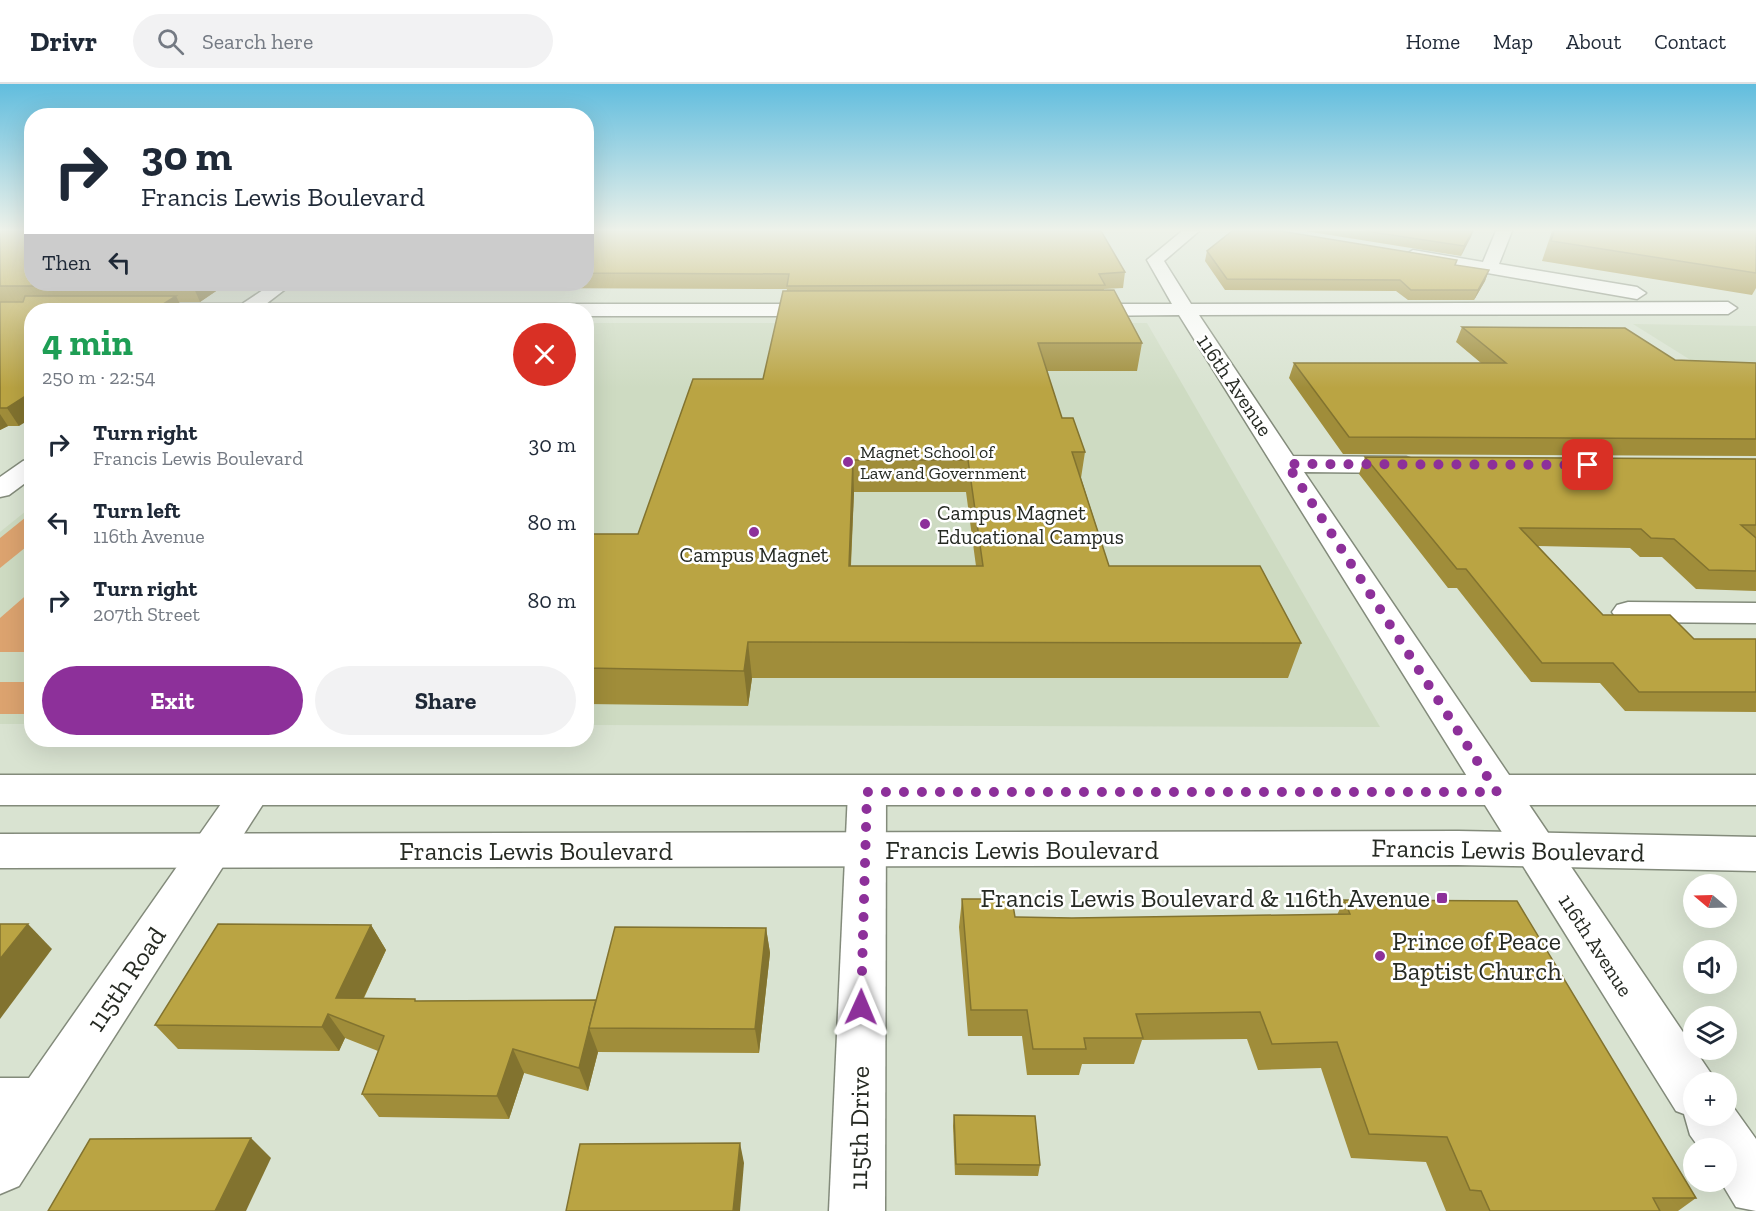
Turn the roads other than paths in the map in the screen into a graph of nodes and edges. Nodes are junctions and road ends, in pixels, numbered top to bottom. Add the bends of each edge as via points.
1 (1169, 284) edge
2 (1582, 284) edge
3 (273, 291) edge
4 (257, 303) edge
5 (594, 310) edge
6 (844, 310) edge
7 (1066, 310) edge
8 (1185, 310) junction
9 (1287, 464) junction
10 (0, 465) edge
11 (1432, 465) edge
12 (24, 466) edge
13 (24, 472) edge
14 (0, 489) edge
15 (1628, 612) edge
16 (1756, 613) edge
17 (0, 790) edge
18 (1756, 790) edge
19 (251, 791) junction
20 (867, 792) junction
21 (1497, 792) junction
22 (864, 850) junction
23 (1534, 850) junction
24 (0, 851) edge
25 (211, 851) junction
26 (1756, 854) edge
27 (1683, 1076) edge
28 (21, 1104) edge
29 (1716, 1126) edge
30 (0, 1167) edge
31 (1756, 1187) edge
32 (857, 1211) edge

1 - 8 street, 116th Avenue
2 - 8 street via 1728,308
3 - 4 street
5 - 6 street
7 - 8 street
8 - 9 street, 116th Avenue
9 - 11 street
9 - 21 street, 116th Avenue
10 - 12 street
13 - 14 street
15 - 16 street
17 - 19 street
18 - 21 street
19 - 20 street
19 - 25 street, 115th Road
20 - 21 street
20 - 22 street, 115th Drive
21 - 23 street, 116th Avenue
22 - 23 street, Francis Lewis Boulevard
22 - 25 street, Francis Lewis Boulevard
22 - 32 street, 115th Drive
23 - 26 street, Francis Lewis Boulevard
23 - 27 street, 116th Avenue
24 - 25 street, Francis Lewis Boulevard
25 - 28 street, 115th Road
28 - 30 street, 115th Road
29 - 31 street

